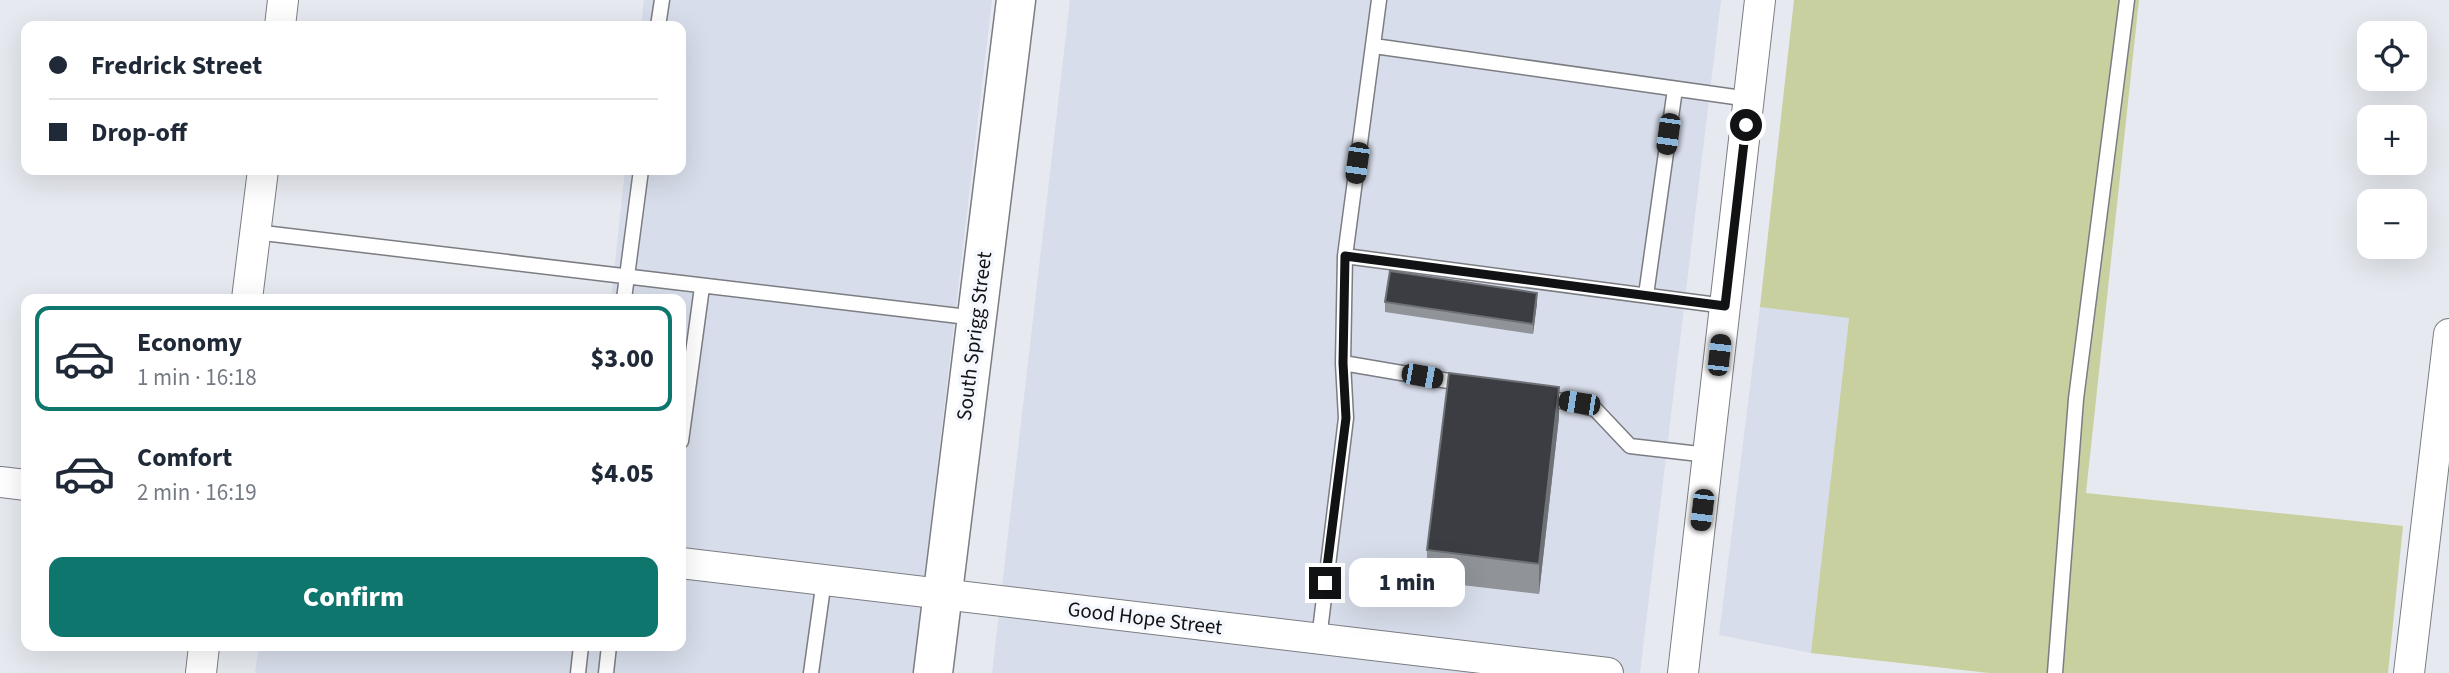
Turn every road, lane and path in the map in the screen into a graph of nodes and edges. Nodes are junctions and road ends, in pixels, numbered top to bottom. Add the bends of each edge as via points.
1 (283, 0) edge
2 (662, 0) edge
3 (1016, 0) edge
4 (1379, 0) edge
5 (1760, 0) edge
6 (2127, 0) edge
7 (281, 21) edge
8 (659, 21) edge
9 (1374, 46) junction
10 (1675, 89) junction
11 (1749, 99) junction
12 (262, 175) edge
13 (639, 175) edge
14 (255, 232) junction
15 (1345, 256) junction
16 (627, 278) junction
17 (702, 287) junction
18 (248, 294) edge
19 (625, 294) edge
20 (1646, 295) junction
21 (1725, 306) junction
22 (976, 318) junction
23 (2449, 334) edge
24 (1343, 363) junction
25 (1488, 387) edge
26 (1527, 394) edge
27 (686, 404) edge
28 (1708, 455) junction
29 (0, 482) edge
30 (21, 484) edge
31 (686, 564) edge
32 (824, 580) junction
33 (941, 594) junction
34 (1319, 639) junction
35 (203, 651) edge
36 (580, 651) edge
37 (608, 651) edge
38 (201, 673) edge
39 (578, 673) edge
40 (606, 673) edge
41 (811, 673) edge
42 (933, 673) edge
43 (1608, 673) edge
44 (1683, 673) edge
45 (2054, 673) edge
46 (2409, 673) edge

1 - 7 street
2 - 8 lane
3 - 22 main road, South Sprigg Street
4 - 9 lane
5 - 11 street
6 - 45 lane via 2076,399
9 - 10 lane
9 - 15 lane
10 - 11 lane
10 - 20 lane
11 - 21 street
12 - 14 street
13 - 16 lane
14 - 16 lane
14 - 18 street
15 - 20 lane
15 - 24 lane
16 - 17 lane
16 - 19 lane
17 - 22 lane
17 - 27 lane
20 - 21 lane
21 - 28 street
22 - 33 main road, South Sprigg Street
23 - 46 street
24 - 25 lane
24 - 34 lane via 1346,418
26 - 28 lane via 1595,409 1630,446
28 - 44 street
29 - 30 street
31 - 32 street, Good Hope Street
32 - 33 street, Good Hope Street
32 - 41 lane
33 - 34 street, Good Hope Street
33 - 42 main road, South Sprigg Street
34 - 43 street, Good Hope Street
35 - 38 street
36 - 39 lane
37 - 40 lane

